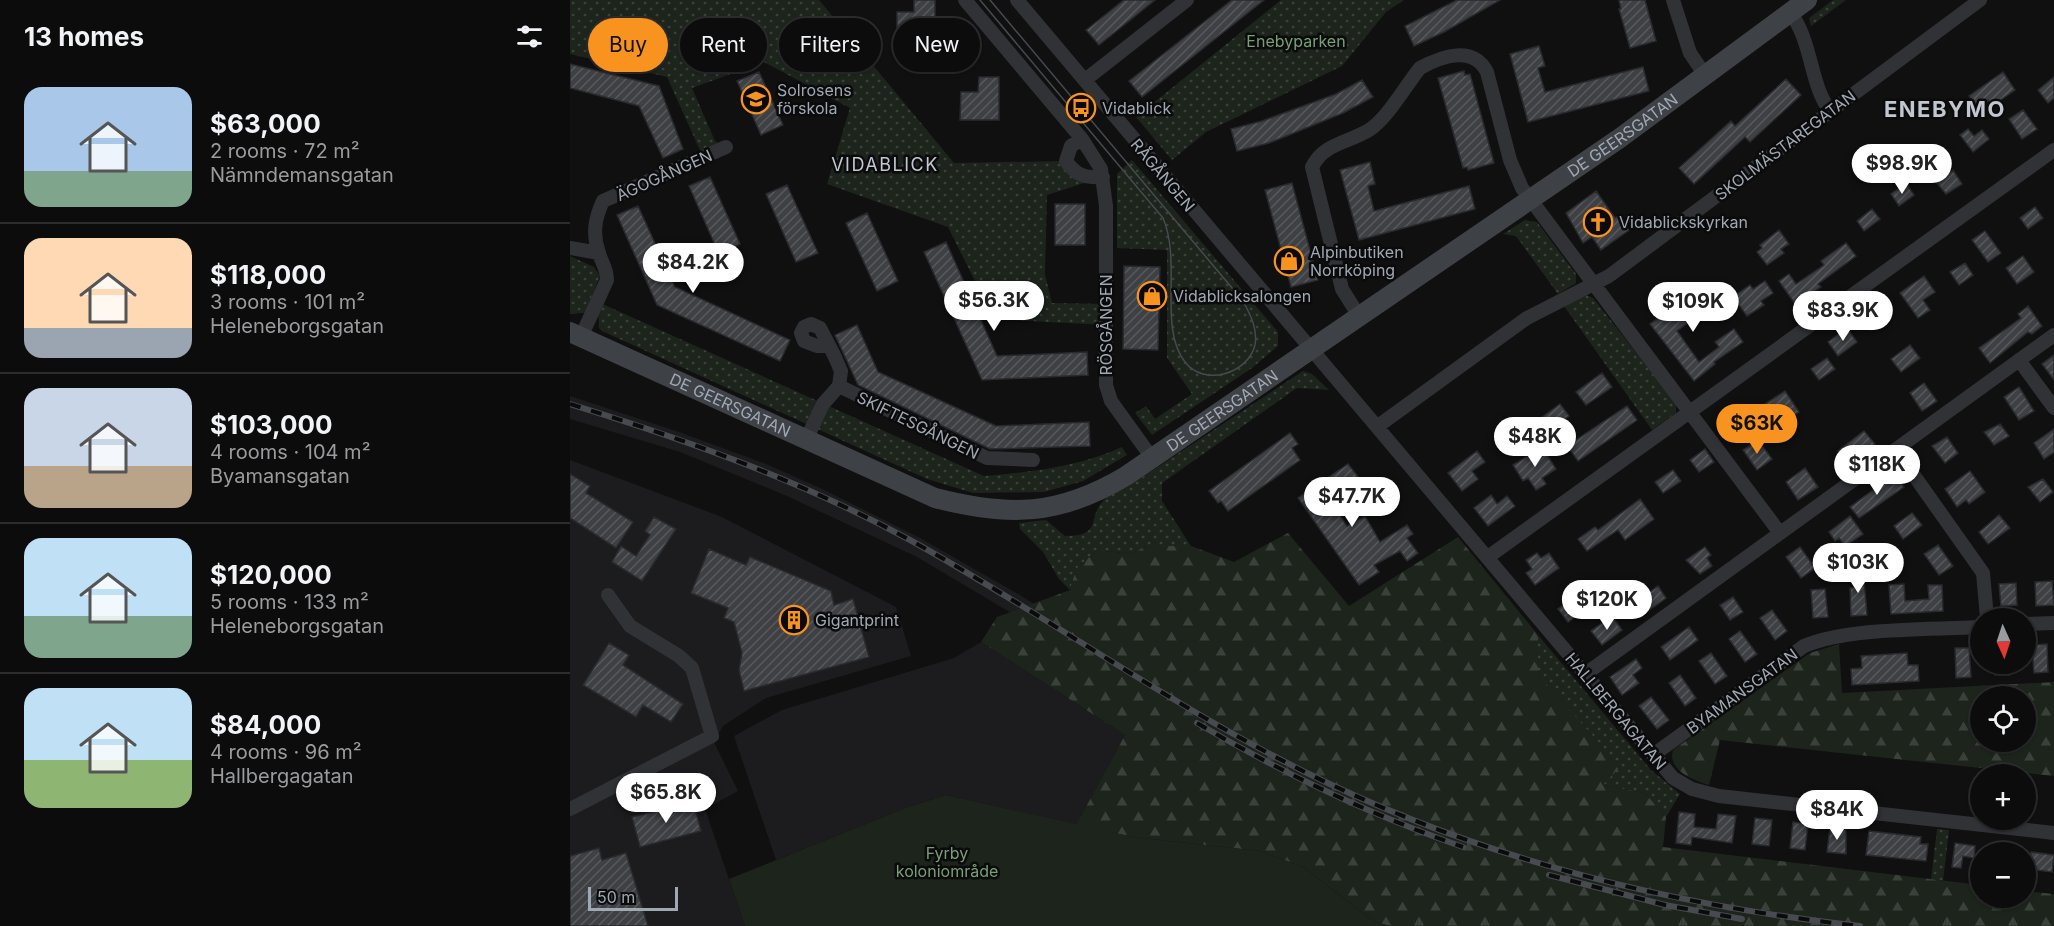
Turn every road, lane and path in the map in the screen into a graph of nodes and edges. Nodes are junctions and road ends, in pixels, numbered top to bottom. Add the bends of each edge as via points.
1 (965, 0) edge
2 (1017, 0) edge
3 (1187, 0) edge
4 (1673, 0) edge
5 (1807, 0) edge
6 (1980, 0) edge
7 (1790, 12) junction
8 (1705, 75) junction
9 (1085, 80) junction
10 (1830, 111) junction
11 (1082, 139) junction
12 (726, 147) dead end
13 (2054, 150) edge
14 (1103, 177) junction
15 (1530, 200) junction
16 (570, 248) edge
17 (599, 253) junction
18 (1594, 285) junction
19 (1359, 316) junction
20 (576, 335) edge
21 (2054, 335) edge
22 (827, 346) dead end
23 (1310, 349) junction
24 (2019, 360) junction
25 (839, 386) junction
26 (2054, 408) edge
27 (1690, 411) junction
28 (1378, 426) junction
29 (806, 441) junction
30 (1896, 450) junction
31 (1152, 458) junction
32 (1033, 460) dead end
33 (1780, 533) junction
34 (1488, 557) junction
35 (608, 595) dead end
36 (1986, 608) edge
37 (2054, 623) edge
38 (2036, 624) edge
39 (1970, 628) edge
40 (1584, 675) junction
41 (1653, 755) junction
42 (570, 809) edge
43 (2054, 833) edge

1 - 11 street, RÖSGÅNGEN
2 - 9 street, RÅGÅNGEN
3 - 9 street
4 - 8 street via 1690,53
5 - 7 main road, DE GEERSGATAN
6 - 10 street, SKOLMÄSTAREGATAN
7 - 8 main road, DE GEERSGATAN
7 - 10 street via 1805,36 1821,94
8 - 15 main road, DE GEERSGATAN
9 - 23 street, RÅGÅNGEN
10 - 18 street, SKOLMÄSTAREGATAN
11 - 14 street, RÖSGÅNGEN
11 - 14 street via 1071,146 1066,161 1077,174
12 - 17 street, ÄGOGÅNGEN via 603,201 594,231
13 - 27 street
14 - 31 street, RÖSGÅNGEN via 1106,385 1111,401
15 - 18 street
15 - 19 main road, DE GEERSGATAN
15 - 19 street via 1515,173 1481,61 1462,54 1420,68 1372,129 1328,147 1312,167 1342,289
16 - 17 street
17 - 20 street, ÄGOGÅNGEN via 607,280
18 - 27 street
18 - 28 street, SKOLMÄSTAREGATAN via 1527,318
19 - 23 main road, DE GEERSGATAN
20 - 29 main road, DE GEERSGATAN
21 - 24 street
22 - 25 street, SKIFTESGÅNGEN via 842,371
23 - 28 street, HALLBERGAGATAN
23 - 31 main road, DE GEERSGATAN
24 - 26 street
24 - 30 street
25 - 29 street, SKIFTESGÅNGEN via 823,404
25 - 32 street, SKIFTESGÅNGEN via 987,458
27 - 33 street
27 - 34 street
28 - 34 street, HALLBERGAGATAN
29 - 31 main road, DE GEERSGATAN via 935,498 990,510 1052,506 1087,497
30 - 33 street
30 - 36 street via 1983,573
33 - 40 street
34 - 40 street, HALLBERGAGATAN
35 - 42 street via 630,626 692,668 712,736
37 - 38 street
39 - 41 street, BYAMANSGATAN via 1842,635 1815,641
40 - 41 street, HALLBERGAGATAN
41 - 43 street, HALLBERGAGATAN via 1673,778 1706,794

